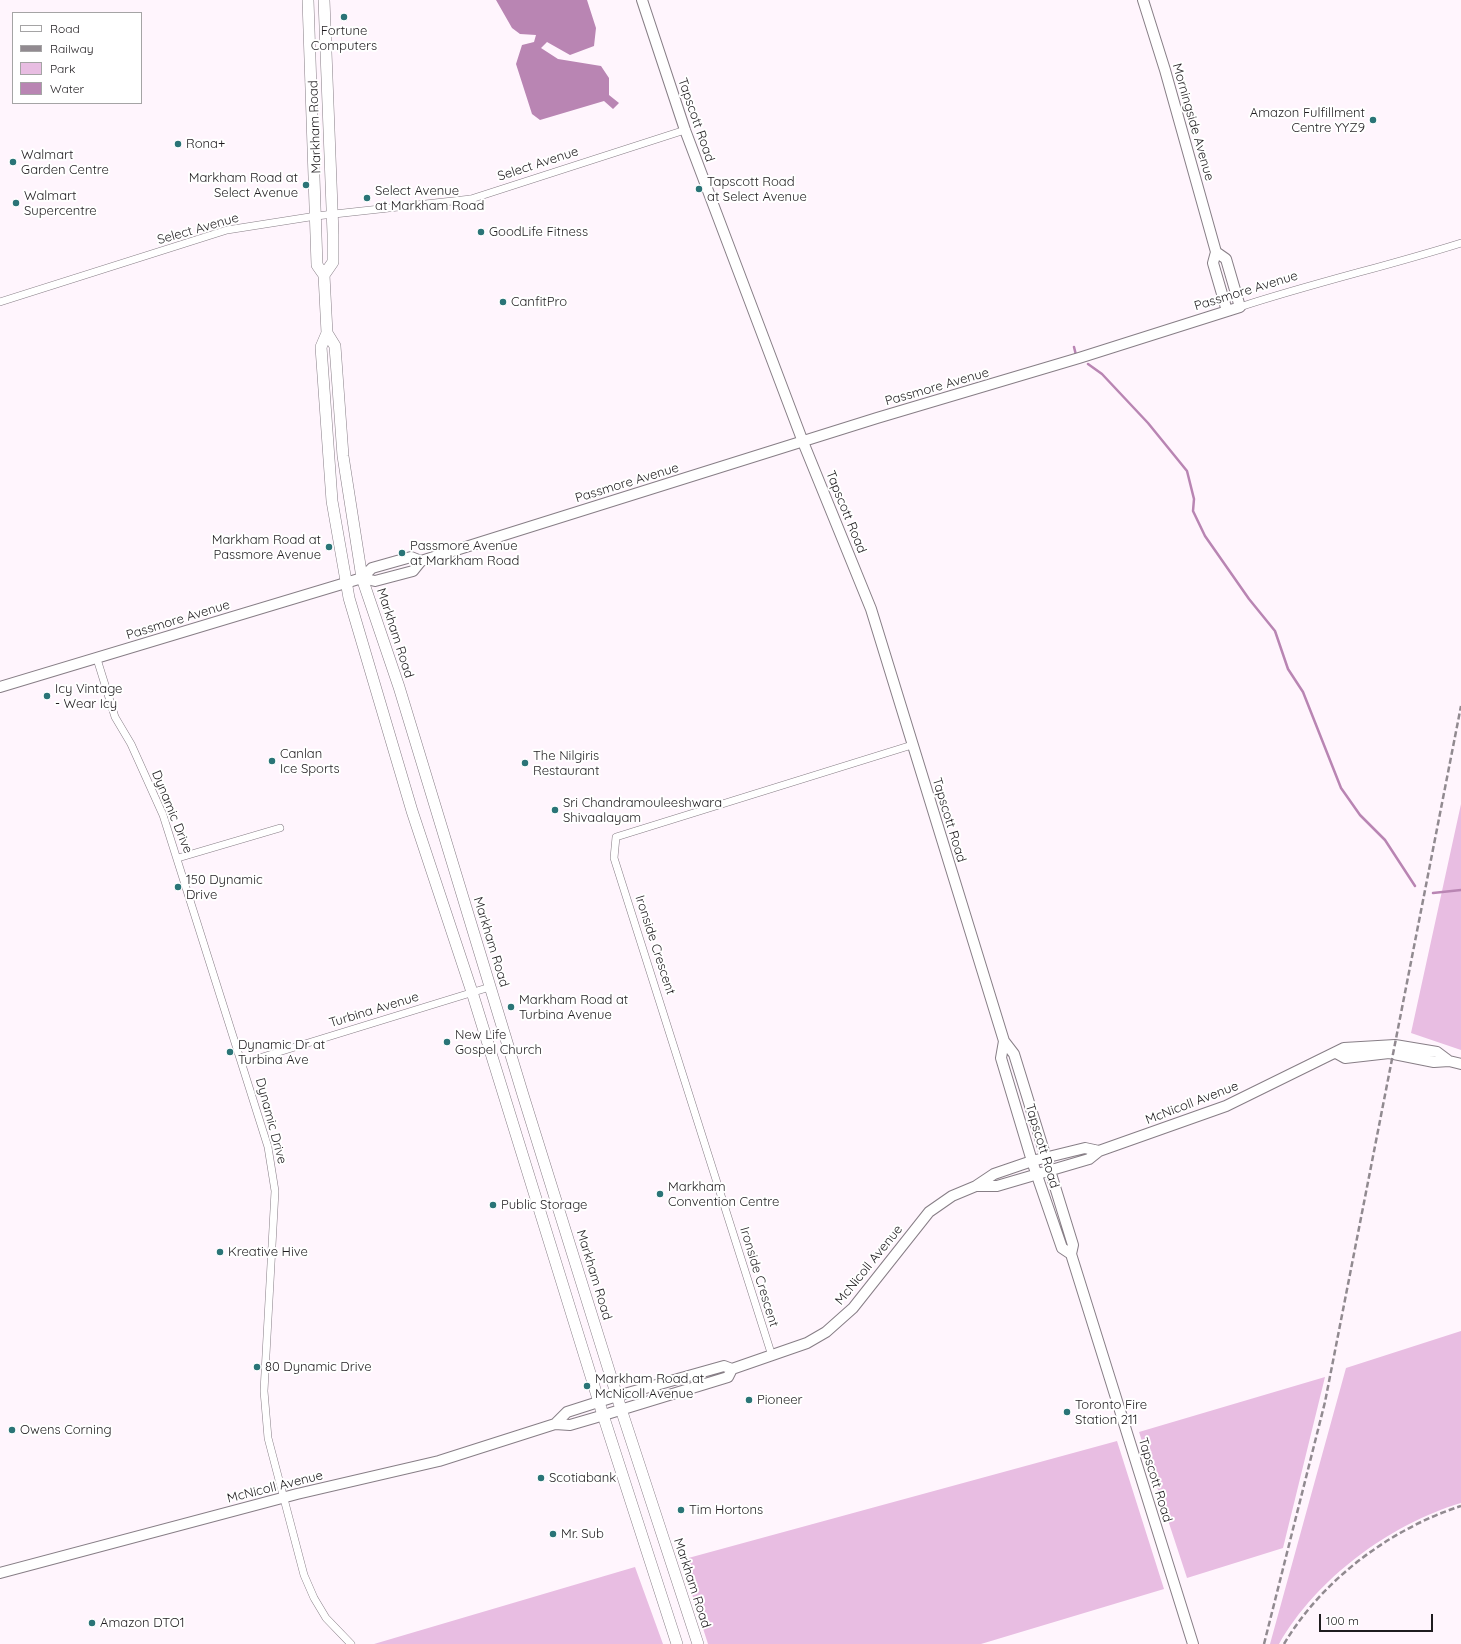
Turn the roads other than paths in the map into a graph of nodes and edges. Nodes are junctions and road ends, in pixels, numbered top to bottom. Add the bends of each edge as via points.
1 (308, 0) edge
2 (324, 0) edge
3 (642, 0) edge
4 (1143, 0) edge
5 (685, 130) junction
6 (332, 214) junction
7 (316, 216) junction
8 (1461, 243) edge
9 (1216, 252) junction
10 (324, 275) junction
11 (0, 302) edge
12 (1240, 306) junction
13 (1226, 311) junction
14 (327, 333) junction
15 (803, 442) junction
16 (421, 561) junction
17 (362, 578) junction
18 (346, 582) junction
19 (97, 659) junction
20 (0, 687) edge
21 (912, 745) junction
22 (280, 828) dead end
23 (178, 858) junction
24 (490, 987) junction
25 (472, 992) junction
26 (1004, 1041) junction
27 (243, 1063) junction
28 (1461, 1064) edge
29 (1099, 1151) junction
30 (1046, 1157) junction
31 (1032, 1161) junction
32 (1050, 1169) junction
33 (1036, 1173) junction
34 (976, 1186) junction
35 (1071, 1254) junction
36 (772, 1356) junction
37 (732, 1369) junction
38 (617, 1396) junction
39 (599, 1402) junction
40 (621, 1409) junction
41 (603, 1415) junction
42 (555, 1424) junction
43 (284, 1497) junction
44 (0, 1573) edge
45 (351, 1644) edge
46 (676, 1644) edge
47 (698, 1644) edge
48 (1193, 1644) edge

1 - 7 main road, Markham Road
2 - 6 main road, Markham Road
3 - 5 street, Tapscott Road
4 - 9 street, Morningside Avenue
5 - 6 street, Select Avenue via 471,199
5 - 15 street, Tapscott Road
6 - 7 street, Select Avenue
6 - 10 main road, Markham Road via 333,262
7 - 10 main road, Markham Road via 317,264
7 - 11 street, Select Avenue via 227,230
8 - 12 street, Passmore Avenue
9 - 12 street, Morningside Avenue via 1226,260
9 - 13 street, Morningside Avenue via 1213,263
10 - 14 main road, Markham Road
12 - 13 street, Passmore Avenue
13 - 15 street, Passmore Avenue
14 - 17 main road, Markham Road via 335,346 343,456
14 - 18 main road, Markham Road via 321,347 332,501
15 - 16 street, Passmore Avenue
15 - 21 street, Tapscott Road via 871,609
16 - 17 street, Passmore Avenue via 411,557 372,568
16 - 17 street, Passmore Avenue via 413,571 375,582
17 - 18 street, Passmore Avenue
17 - 24 main road, Markham Road
18 - 19 street, Passmore Avenue
18 - 25 main road, Markham Road via 412,811
19 - 20 street, Passmore Avenue
19 - 23 street, Dynamic Drive via 115,717 131,744 163,815
21 - 26 street, Tapscott Road
21 - 36 street, Ironside Crescent via 616,837 614,858
22 - 23 street
23 - 27 street, Dynamic Drive
24 - 25 street, Turbina Avenue
24 - 38 main road, Markham Road
25 - 27 street, Turbina Avenue
25 - 39 main road, Markham Road
26 - 30 street, Tapscott Road via 1014,1054
26 - 31 street, Tapscott Road via 1001,1058
27 - 43 street, Dynamic Drive via 268,1147 275,1191 264,1403 268,1438
28 - 29 street, McNicoll Avenue via 1449,1060 1434,1062 1394,1053 1345,1058 1336,1053 1226,1106
29 - 30 street, McNicoll Avenue via 1085,1148
29 - 32 street, McNicoll Avenue via 1089,1159
30 - 31 street, McNicoll Avenue
30 - 32 street, Tapscott Road
31 - 33 street, Tapscott Road
31 - 34 street, McNicoll Avenue via 994,1174
32 - 33 street, McNicoll Avenue
32 - 35 street, Tapscott Road via 1073,1245
33 - 34 street, McNicoll Avenue via 997,1186
33 - 35 street, Tapscott Road via 1062,1248
34 - 36 street, McNicoll Avenue via 952,1196 929,1212 853,1308 826,1332 807,1343
35 - 48 street, Tapscott Road
36 - 37 street, McNicoll Avenue
37 - 38 street, McNicoll Avenue via 724,1366
37 - 40 street, McNicoll Avenue via 728,1377
38 - 39 street, McNicoll Avenue
38 - 40 main road, Markham Road
39 - 41 main road, Markham Road
39 - 42 street, McNicoll Avenue via 567,1412
40 - 41 street, McNicoll Avenue
40 - 47 main road, Markham Road
41 - 42 street, McNicoll Avenue via 570,1425
41 - 46 main road, Markham Road
42 - 43 street, McNicoll Avenue via 439,1461
43 - 44 street, McNicoll Avenue
43 - 45 street, Dynamic Drive via 304,1575 314,1598 326,1618

